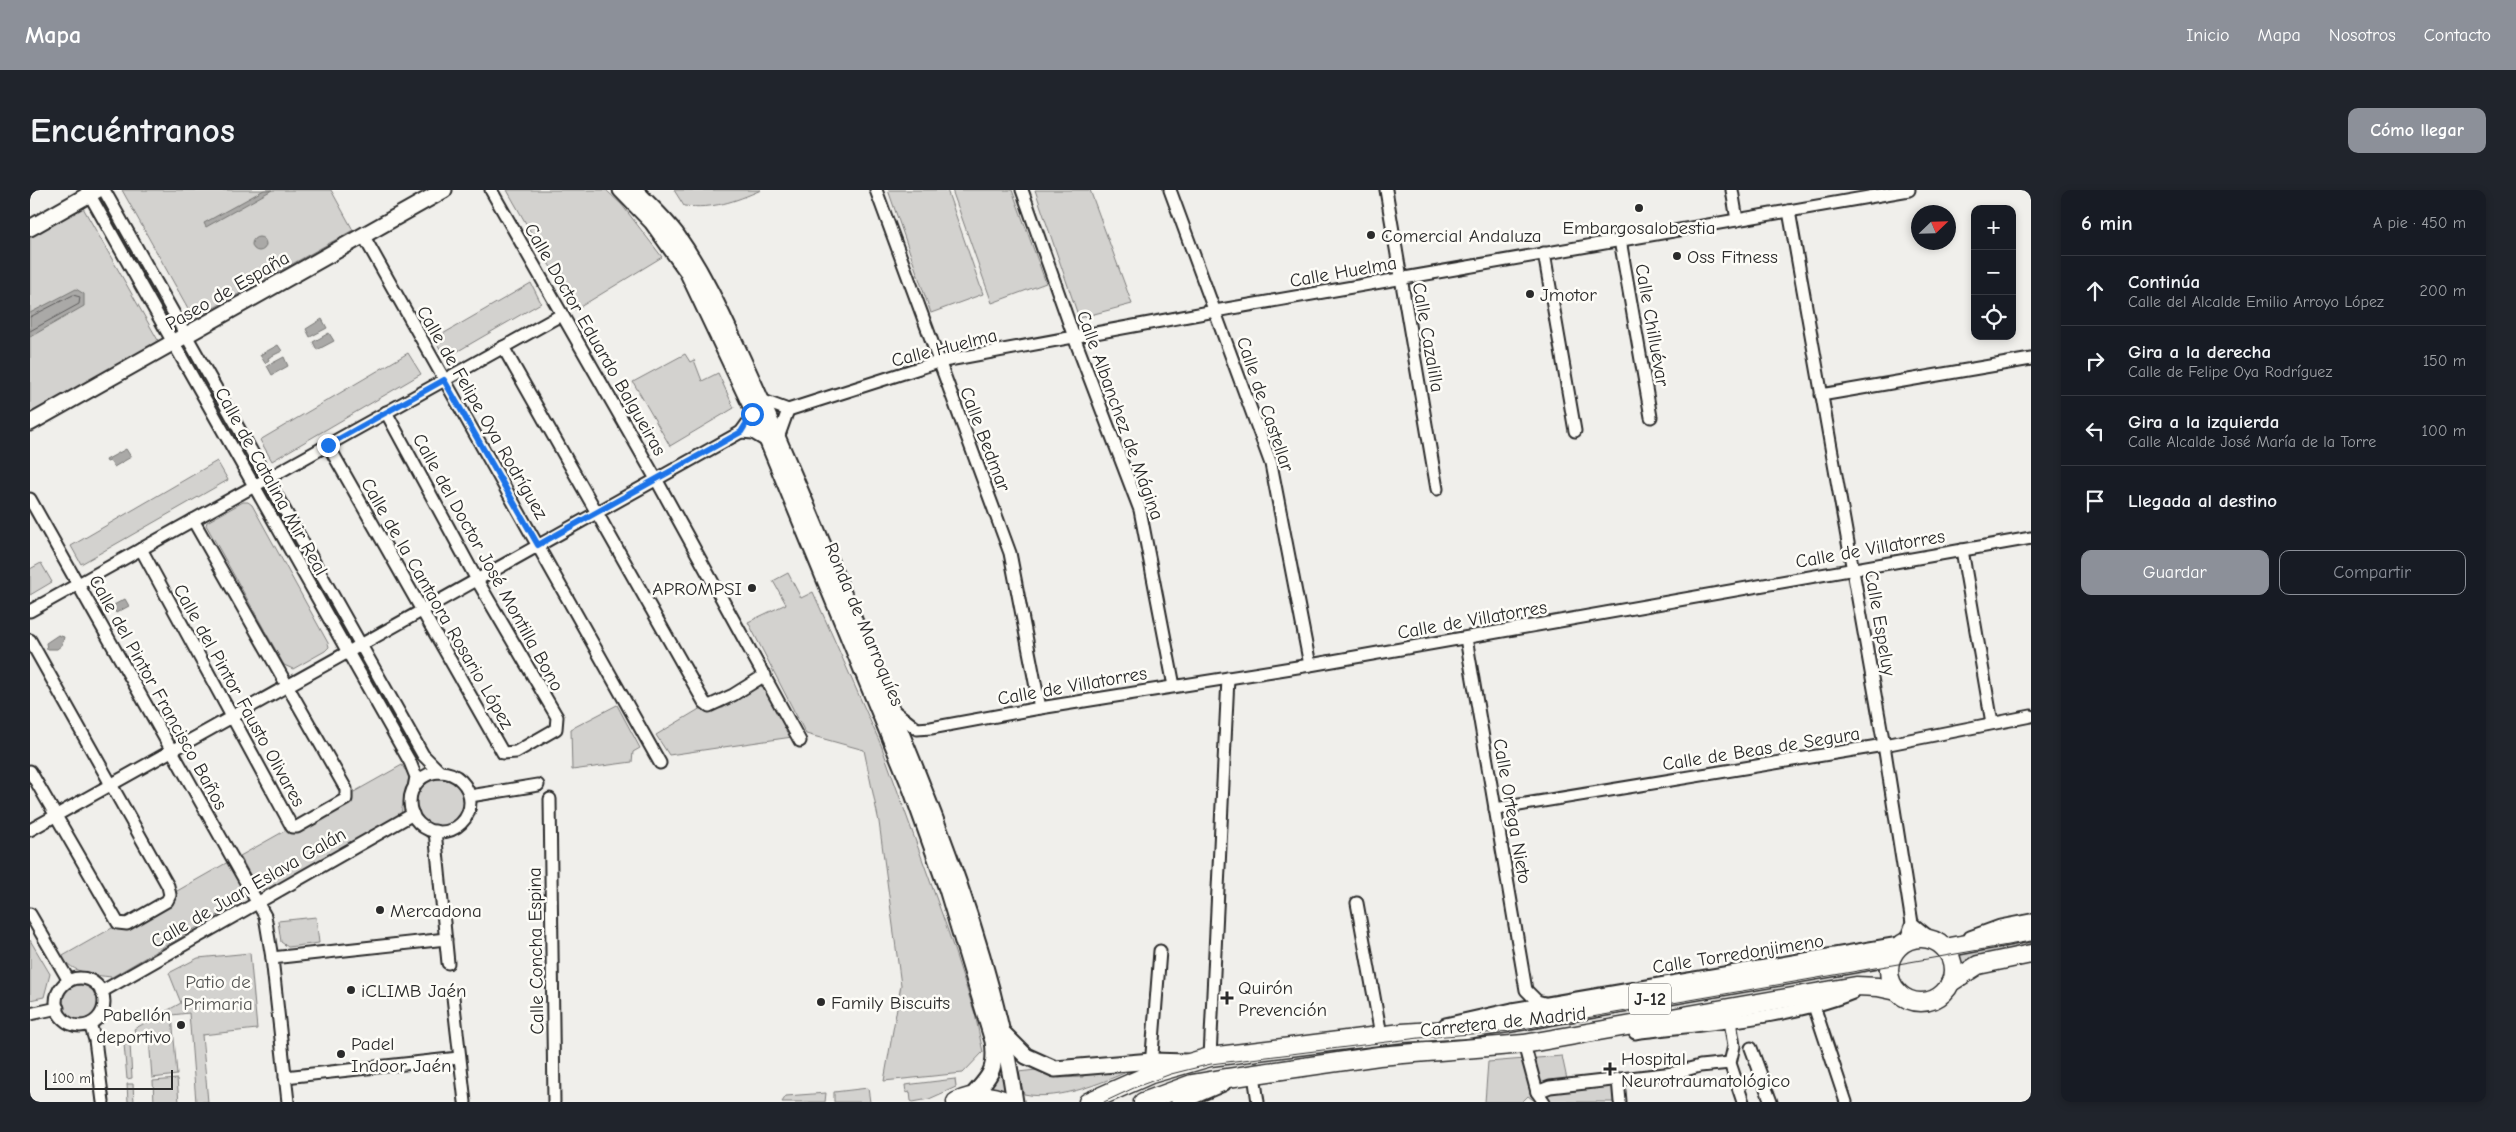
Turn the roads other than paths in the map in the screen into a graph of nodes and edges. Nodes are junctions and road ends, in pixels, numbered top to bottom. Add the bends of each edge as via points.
1 (444, 190) edge
2 (491, 190) edge
3 (621, 190) edge
4 (636, 190) edge
5 (876, 190) edge
6 (1022, 190) edge
7 (1170, 190) edge
8 (1386, 190) edge
9 (1732, 190) edge
10 (1908, 190) edge
11 (94, 191) edge
12 (1839, 196) edge
13 (1789, 211) junction
14 (1737, 220) junction
15 (30, 228) edge
16 (363, 235) junction
17 (1620, 240) junction
18 (1544, 253) junction
19 (1402, 279) junction
20 (1215, 311) junction
21 (561, 314) junction
22 (1074, 337) junction
23 (180, 340) junction
24 (503, 347) junction
25 (2031, 359) edge
26 (938, 362) junction
27 (444, 380) junction
28 (1821, 394) junction
29 (756, 404) junction
30 (788, 410) junction
31 (386, 412) junction
32 (1651, 416) dead end
33 (30, 423) edge
34 (1575, 431) dead end
35 (741, 432) junction
36 (773, 440) junction
37 (328, 445) junction
38 (267, 479) junction
39 (656, 479) junction
40 (254, 486) junction
41 (1437, 489) dead end
42 (30, 499) edge
43 (596, 513) junction
44 (193, 520) junction
45 (2031, 538) edge
46 (538, 545) junction
47 (140, 549) junction
48 (1962, 550) junction
49 (1853, 569) junction
50 (476, 580) junction
51 (78, 584) junction
52 (30, 611) edge
53 (421, 611) junction
54 (1466, 638) junction
55 (30, 640) edge
56 (361, 644) junction
57 (348, 652) junction
58 (1310, 666) junction
59 (765, 675) junction
60 (1228, 678) junction
61 (288, 686) junction
62 (1174, 686) junction
63 (890, 707) junction
64 (1040, 708) junction
65 (2031, 716) edge
66 (231, 717) junction
67 (1992, 723) junction
68 (556, 729) joint
69 (917, 729) junction
70 (800, 741) dead end
71 (1884, 745) junction
72 (171, 751) junction
73 (908, 752) junction
74 (660, 763) dead end
75 (30, 772) edge
76 (440, 772) junction
77 (111, 784) junction
78 (538, 785) dead end
79 (414, 788) junction
80 (470, 796) junction
81 (550, 799) dead end
82 (1496, 809) junction
83 (413, 814) junction
84 (55, 816) junction
85 (30, 830) edge
86 (435, 832) junction
87 (257, 902) junction
88 (1357, 903) dead end
89 (30, 914) edge
90 (2031, 920) edge
91 (1912, 923) junction
92 (2031, 932) edge
93 (446, 939) junction
94 (1938, 943) junction
95 (1901, 945) junction
96 (1160, 951) dead end
97 (2031, 954) edge
98 (272, 958) junction
99 (448, 963) dead end
100 (69, 982) junction
101 (1950, 983) junction
102 (1871, 986) junction
103 (1526, 990) junction
104 (1898, 991) junction
105 (102, 992) junction
106 (453, 998) dead end
107 (1544, 1003) junction
108 (1814, 1006) junction
109 (58, 1008) junction
110 (1512, 1009) junction
111 (30, 1014) edge
112 (1730, 1021) junction
113 (90, 1024) junction
114 (1002, 1032) junction
115 (1402, 1033) junction
116 (1381, 1035) junction
117 (1571, 1037) junction
118 (1155, 1041) junction
119 (1524, 1044) junction
120 (1752, 1048) dead end
121 (1210, 1057) junction
122 (459, 1058) junction
123 (1184, 1062) junction
124 (1730, 1063) junction
125 (1151, 1067) junction
126 (1246, 1076) junction
127 (285, 1077) junction
128 (1618, 1079) junction
129 (1537, 1092) junction
130 (964, 1100) edge
131 (103, 1102) edge
132 (288, 1102) edge
133 (465, 1102) edge
134 (554, 1102) edge
135 (1007, 1102) edge
136 (1015, 1102) edge
137 (1088, 1102) edge
138 (1143, 1102) edge
139 (1179, 1102) edge
140 (1258, 1102) edge
141 (1544, 1102) edge
142 (1620, 1102) edge
143 (1743, 1102) edge
144 (1771, 1102) edge
145 (1846, 1102) edge

1 - 16 main road, Paseo de España
2 - 21 street, Calle Doctor Eduardo Balgueiras
3 - 29 main road, Ronda de Marroquíes via 652,222 687,270
4 - 29 main road, Ronda de Marroquíes via 674,232 696,265
5 - 26 street, Calle Bedmar
6 - 22 street, Calle Albanchez de Mágina
7 - 20 street, Calle de Castellar
8 - 19 street, Calle Cazalilla
9 - 14 street
10 - 12 street, Calle Huelma
11 - 15 main road
11 - 23 street, Calle de Catalina Mir Real
12 - 13 street, Calle Huelma
13 - 14 street, Calle Huelma
13 - 28 street, Calle Espeluy
14 - 17 street, Calle Huelma
16 - 23 main road, Paseo de España
16 - 27 street, Calle de Felipe Oya Rodríguez
17 - 18 street, Calle Huelma
17 - 32 street, Calle Chilluévar
18 - 19 street, Calle Huelma
18 - 34 street
19 - 20 street, Calle Huelma
19 - 41 street, Calle Cazalilla
20 - 22 street, Calle Huelma
20 - 58 street, Calle de Castellar via 1271,464
21 - 24 street
21 - 39 street, Calle Doctor Eduardo Balgueiras
22 - 26 street, Calle Huelma
22 - 62 street, Calle Albanchez de Mágina via 1140,510
23 - 33 main road, Paseo de España
23 - 38 street, Calle de Catalina Mir Real
23 - 40 street, Calle de Catalina Mir Real
24 - 27 street
24 - 43 street
25 - 28 street
26 - 30 street, Calle Huelma
26 - 64 street, Calle Bedmar via 1010,553
27 - 31 street
27 - 46 street, Calle de Felipe Oya Rodríguez
28 - 49 street, Calle Espeluy
29 - 30 street
29 - 35 street
29 - 36 main road, Ronda de Marroquíes
30 - 36 street
31 - 37 street
31 - 50 street, Calle del Doctor José Montilla Bono
35 - 36 street
35 - 39 street
36 - 63 main road, Ronda de Marroquíes
36 - 130 main road, Ronda de Marroquíes via 909,784 963,938 993,1041 994,1064 986,1081
37 - 38 street
37 - 53 street, Calle de la Cantaora Rosario López
38 - 40 street
38 - 56 street, Calle de Catalina Mir Real
39 - 43 street
39 - 59 street, Calle Doctor Eduardo Balgueiras
40 - 44 street
40 - 57 street, Calle de Catalina Mir Real
42 - 51 street, Calle del Pintor Francisco Baños
43 - 46 street
43 - 59 street via 704,702 710,706
44 - 47 street
44 - 61 street
45 - 48 street, Calle de Villatorres
46 - 50 street
46 - 74 street, Calle de Felipe Oya Rodríguez
47 - 51 street
47 - 66 street, Calle del Pintor Fausto Olivares
48 - 49 street, Calle de Villatorres
48 - 67 street
49 - 54 street, Calle de Villatorres
49 - 71 street, Calle Espeluy
50 - 53 street
50 - 68 street, Calle del Doctor José Montilla Bono via 557,717
51 - 52 street
51 - 72 street, Calle del Pintor Francisco Baños
53 - 56 street
53 - 68 street, Calle de la Cantaora Rosario López via 503,753 516,752
54 - 58 street, Calle de Villatorres
54 - 82 street, Calle Ortega Nieto
55 - 77 street
56 - 57 street
56 - 76 street, Calle de Catalina Mir Real via 423,755
57 - 61 street
57 - 79 street, Calle de Catalina Mir Real via 410,762 416,777
58 - 60 street, Calle de Villatorres
59 - 70 street, Calle Doctor Eduardo Balgueiras
60 - 62 street, Calle de Villatorres
60 - 121 street
61 - 66 street
61 - 66 street, Calle del Pintor Fausto Olivares via 347,792 346,799 297,828 292,827
62 - 64 street, Calle de Villatorres
63 - 69 street
63 - 73 main road, Ronda de Marroquíes
64 - 69 street, Calle de Villatorres
65 - 67 street, Calle de Beas de Segura
66 - 72 street
67 - 71 street, Calle de Beas de Segura
69 - 73 street via 908,740
71 - 82 street, Calle de Beas de Segura
71 - 91 street, Calle Espeluy
72 - 77 street
72 - 87 street, Calle del Pintor Francisco Baños
73 - 114 main road, Ronda de Marroquíes via 972,929
75 - 84 street
76 - 79 street via 422,778
76 - 80 street via 459,779
77 - 84 street
77 - 84 street, Calle de Juan Eslava Galán via 170,895 128,924 118,924
78 - 80 street
79 - 83 street
80 - 86 street via 469,812 464,821 451,830
81 - 134 street, Calle Concha Espina
82 - 103 street, Calle Ortega Nieto
83 - 86 street via 422,825
83 - 87 street, Calle de Juan Eslava Galán
84 - 85 street
86 - 93 street
87 - 98 street, Calle del Pintor Francisco Baños via 267,921
87 - 105 street, Calle de Juan Eslava Galán
88 - 116 street
89 - 100 street
90 - 94 street
91 - 94 street
91 - 95 street, Calle Espeluy
92 - 94 highway
93 - 98 street
93 - 99 street
94 - 95 highway via 1919,937
94 - 101 highway via 1953,965
95 - 104 highway via 1890,960 1889,972
95 - 107 street, Calle Torredonjimeno
95 - 115 highway, J-12 via 1879,958 1852,964 1515,1022
96 - 118 street
97 - 101 highway via 1978,965
98 - 127 street, Calle del Pintor Francisco Baños
100 - 105 street via 91,981
100 - 109 street via 58,993
101 - 104 highway via 1941,995 1925,1002 1910,1000
102 - 104 highway, Carretera de Madrid / J-12
102 - 108 street
102 - 117 highway, Carretera de Madrid / J-12 via 1766,1001
103 - 107 street
103 - 110 street
105 - 113 street via 103,1010
106 - 122 street
107 - 110 street, Calle Torredonjimeno
108 - 112 street
108 - 145 street
109 - 111 street
109 - 113 street via 70,1024
110 - 115 street, Calle Torredonjimeno
112 - 117 street
112 - 124 street via 1734,1046
113 - 131 street
114 - 125 main road via 1017,1049 1046,1066 1062,1070
114 - 136 main road, Ronda de Marroquíes
115 - 116 highway, Carretera de Madrid / J-12
116 - 121 highway, Carretera de Madrid / J-12
117 - 119 highway, Carretera de Madrid / J-12
118 - 123 street via 1161,1052
118 - 125 street
119 - 126 highway, Carretera de Madrid / J-12 via 1379,1056
119 - 129 street
120 - 144 street
121 - 123 highway, Carretera de Madrid / J-12
122 - 127 street
122 - 133 street
123 - 125 highway, Carretera de Madrid / J-12
124 - 128 street
124 - 143 street
125 - 137 highway, Carretera de Madrid / J-12
126 - 138 highway, Carretera de Madrid / J-12 via 1192,1084
126 - 139 main road
126 - 140 street
127 - 132 street, Calle del Pintor Francisco Baños
128 - 129 street via 1550,1087
128 - 142 street
129 - 141 street
130 - 135 highway via 992,1097

